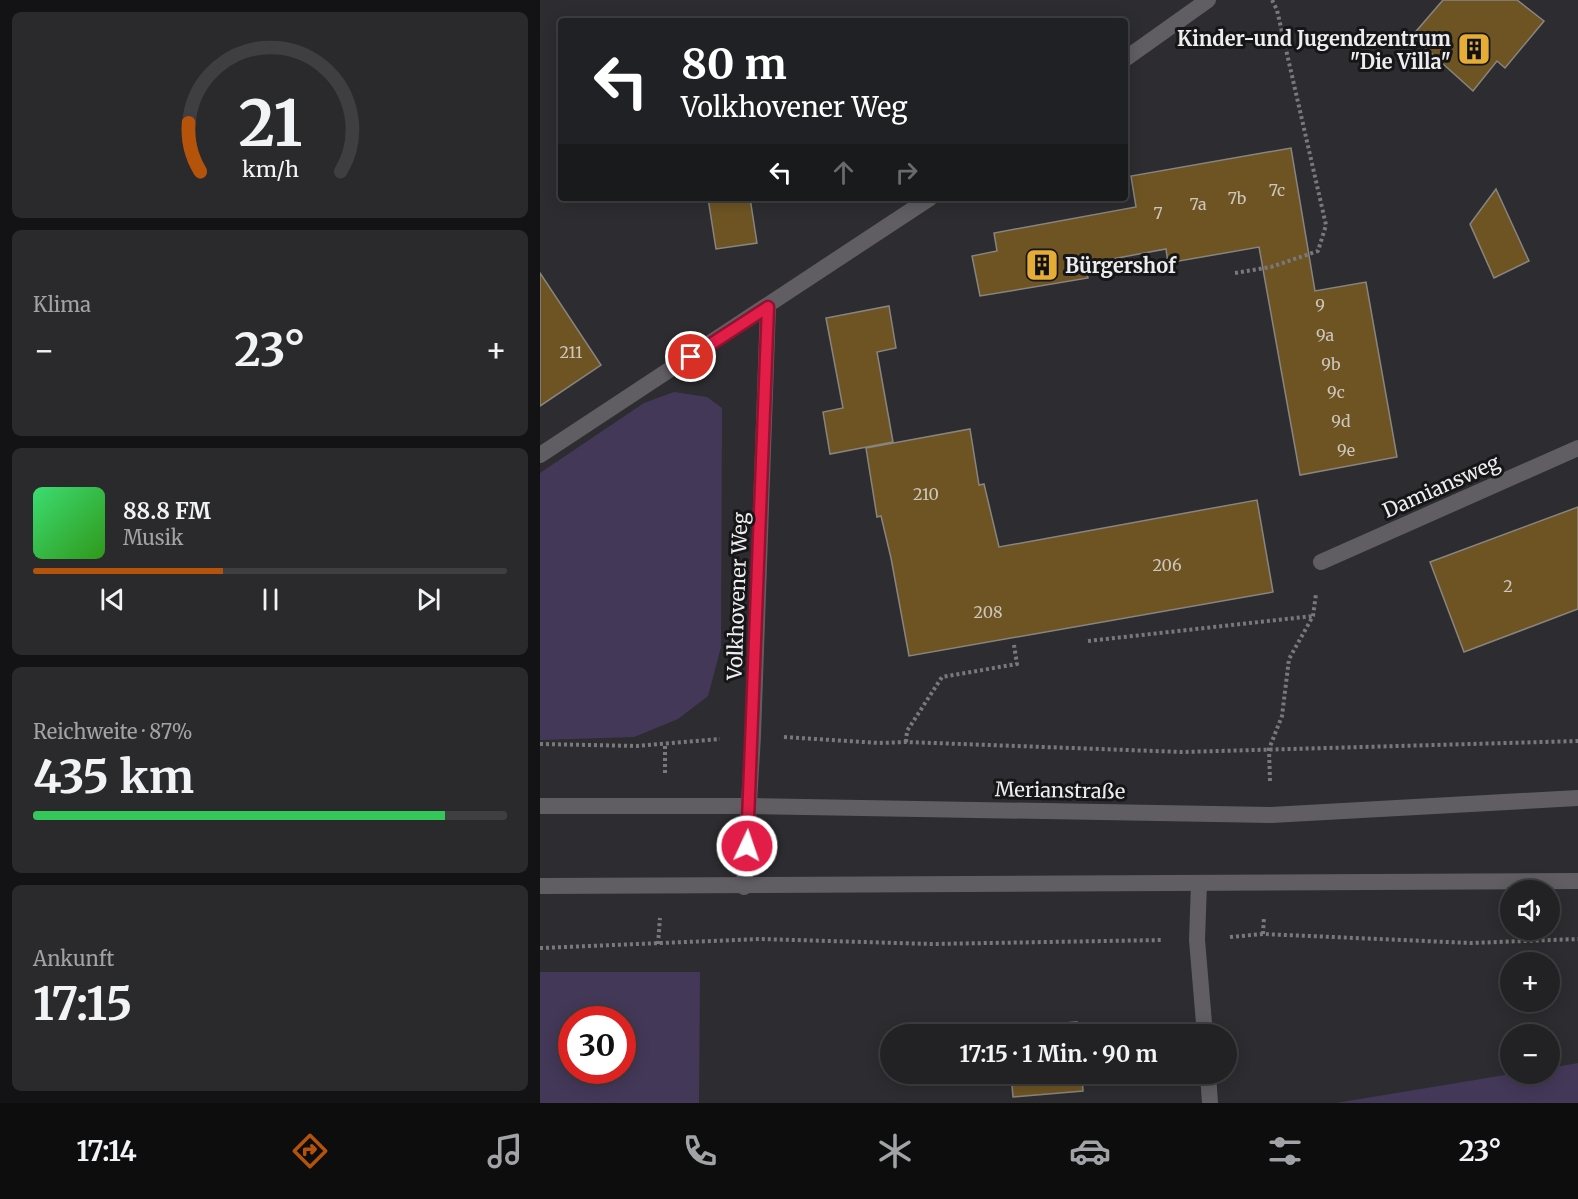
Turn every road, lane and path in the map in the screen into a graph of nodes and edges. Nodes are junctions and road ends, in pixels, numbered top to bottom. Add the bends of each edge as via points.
1 (1208, 0) edge
2 (1272, 0) edge
3 (1128, 57) edge
4 (926, 201) edge
5 (1235, 273) dead end
6 (768, 307) junction
7 (1578, 448) edge
8 (540, 455) edge
9 (1321, 562) joint
10 (1313, 616) junction
11 (1088, 641) dead end
12 (1014, 645) dead end
13 (753, 736) junction
14 (1578, 741) edge
15 (906, 742) junction
16 (540, 744) edge
17 (665, 744) junction
18 (1269, 749) junction
19 (1578, 798) edge
20 (540, 806) edge
21 (664, 806) junction
22 (749, 806) junction
23 (1271, 815) junction
24 (1578, 881) edge
25 (1268, 882) junction
26 (1198, 883) junction
27 (540, 886) edge
28 (662, 887) junction
29 (744, 887) junction
30 (1263, 934) junction
31 (1578, 939) edge
32 (1197, 940) junction
33 (658, 944) junction
34 (540, 948) edge
35 (1204, 1024) edge
36 (1209, 1084) edge
37 (1210, 1103) edge

1 - 3 street
2 - 5 path via 1326,225 1318,250 1271,267
4 - 6 street
6 - 8 street
6 - 13 street, Volkhovener Weg
7 - 9 street, Damiansweg
9 - 10 path
10 - 11 path
10 - 18 path via 1289,659 1282,716
12 - 15 path via 1017,664 942,677 907,731
13 - 15 path
13 - 17 path
13 - 22 street, Volkhovener Weg
14 - 18 path
15 - 18 path via 1182,752
16 - 17 path
17 - 21 path
18 - 23 path
19 - 23 street, Merianstraße
20 - 21 street, Merianstraße
21 - 22 street, Merianstraße
22 - 23 street, Merianstraße
22 - 29 street, Volkhovener Weg
24 - 25 street
25 - 26 street
25 - 30 path
26 - 29 street
26 - 32 street
27 - 28 street
28 - 29 street
28 - 33 path
30 - 31 path via 1471,943
30 - 32 path
32 - 33 path via 932,944 760,939
32 - 35 street
33 - 34 path
36 - 37 street

